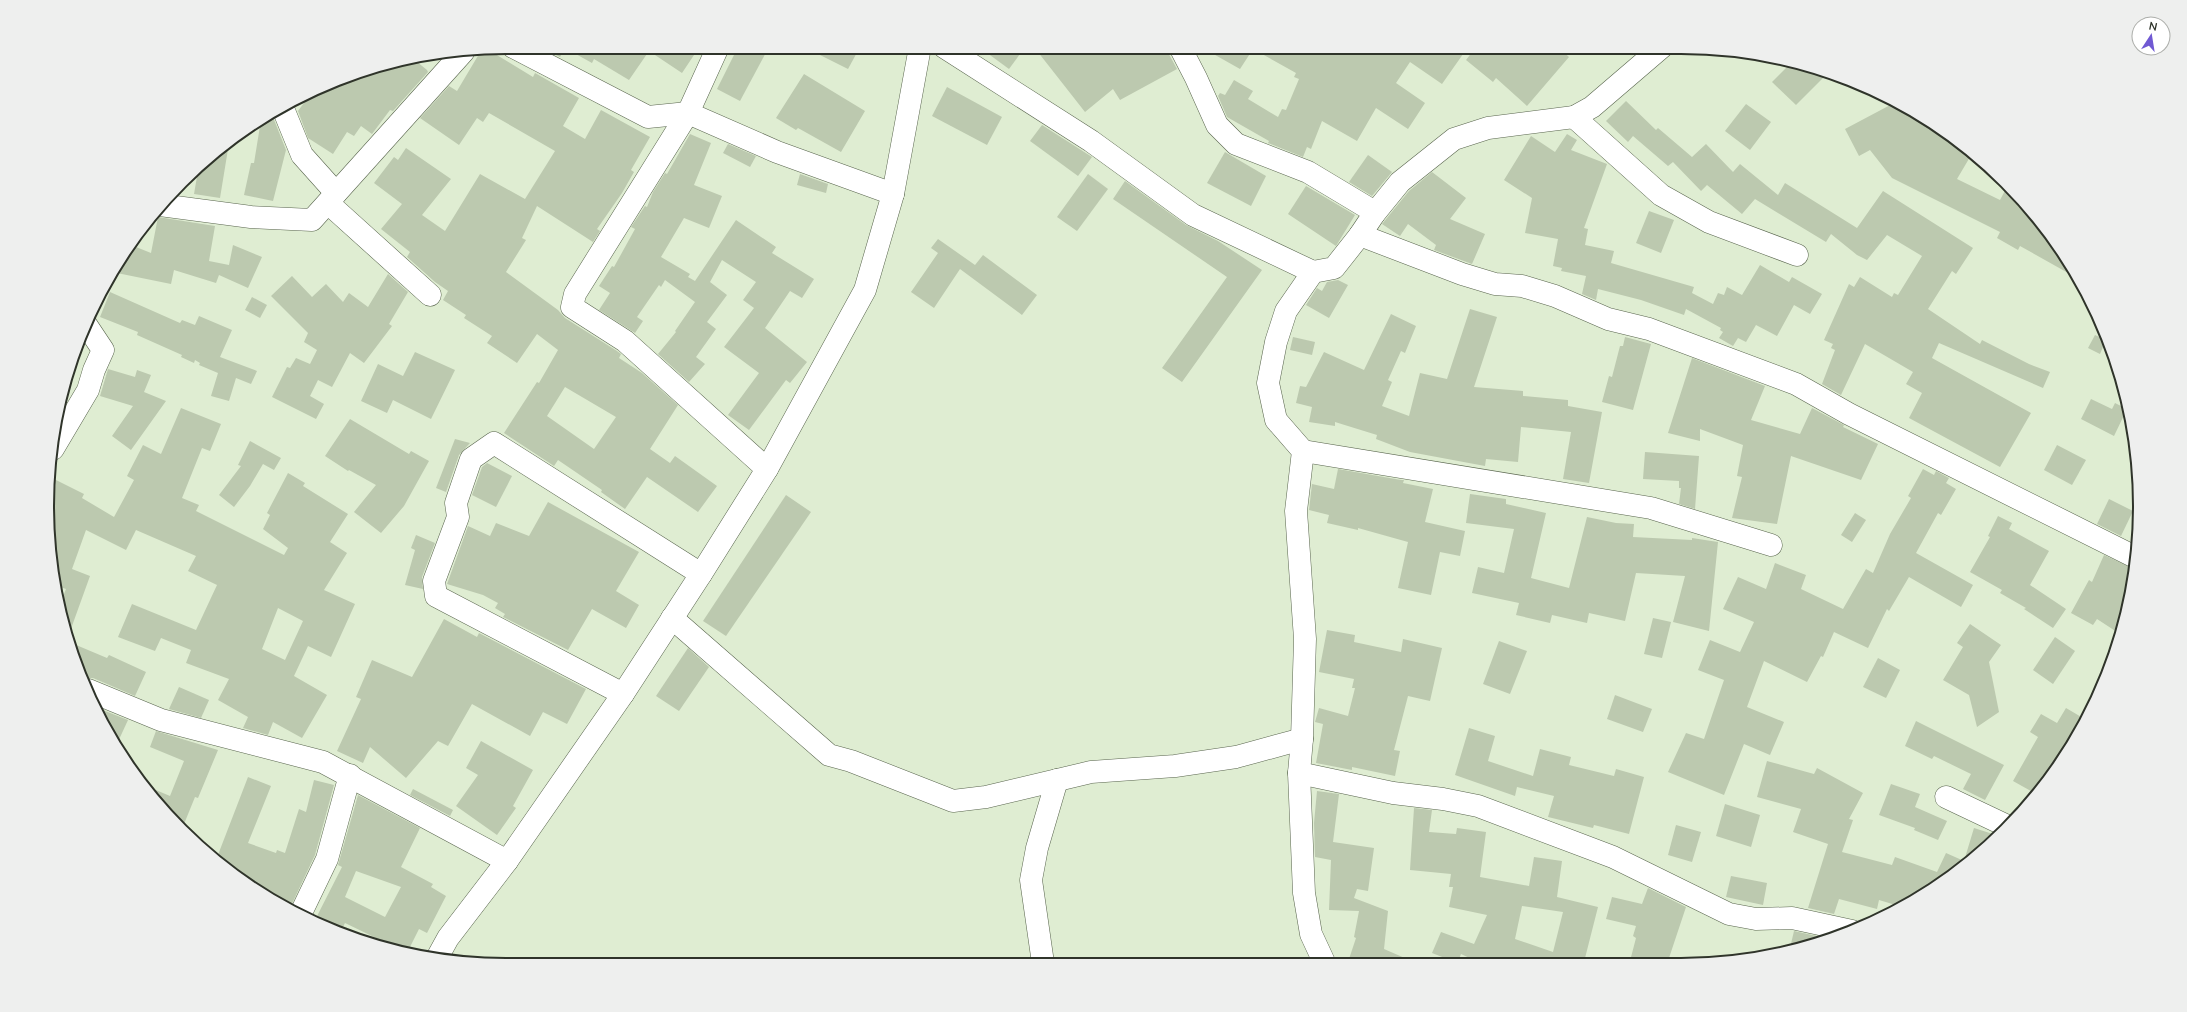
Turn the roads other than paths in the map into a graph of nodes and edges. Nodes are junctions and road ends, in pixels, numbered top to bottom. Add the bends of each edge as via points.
1 (526, 54) edge
2 (715, 54) edge
3 (919, 54) edge
4 (955, 54) edge
5 (1184, 54) edge
6 (1654, 54) edge
7 (459, 57) edge
8 (285, 112) edge
9 (688, 113) junction
10 (1574, 117) junction
11 (893, 194) junction
12 (332, 198) junction
13 (168, 206) edge
14 (1374, 214) junction
15 (1360, 235) junction
16 (1797, 255) dead end
17 (1313, 272) junction
18 (430, 295) dead end
19 (90, 330) edge
20 (60, 438) edge
21 (1303, 452) junction
22 (767, 469) junction
23 (1771, 545) dead end
24 (2130, 555) edge
25 (701, 574) junction
26 (672, 618) junction
27 (95, 693) edge
28 (623, 694) junction
29 (1302, 739) junction
30 (1299, 773) junction
31 (350, 776) junction
32 (1057, 780) junction
33 (1946, 797) dead end
34 (2003, 824) edge
35 (507, 860) junction
36 (303, 909) edge
37 (1841, 929) edge
38 (440, 953) edge
39 (1043, 958) edge
40 (1322, 958) edge

1 - 9 street via 648,117
2 - 9 street
3 - 11 street
4 - 17 street via 1091,141 1193,215
5 - 14 street via 1217,125 1236,144 1308,172
6 - 10 street via 1592,107
7 - 12 street
8 - 12 street via 302,155
9 - 11 street via 777,152
9 - 22 street via 575,294 572,307 625,341
10 - 14 street via 1488,128 1454,139 1400,182
10 - 16 street via 1661,195 1710,222
11 - 22 street via 865,290
12 - 13 street via 312,220 251,218
12 - 18 street
14 - 15 street
15 - 17 street via 1334,268
15 - 24 street via 1462,274 1496,284 1522,286 1555,296 1608,319 1649,329 1796,384 1849,414
17 - 21 street via 1286,311 1276,342 1268,383 1276,420
19 - 20 street via 103,350 88,390
21 - 23 street via 1651,508
21 - 29 street via 1296,511 1305,639
22 - 25 street
25 - 26 street
25 - 28 street via 494,443 470,459 456,503 458,517 434,581 436,596
26 - 28 street
26 - 32 street via 829,755 953,801 986,797
27 - 31 street via 160,720 323,762
28 - 35 street
29 - 30 street
29 - 32 street via 1236,757 1175,766 1091,772
30 - 37 street via 1393,793 1478,806 1613,857 1729,914 1756,919 1792,918
30 - 40 street via 1304,893 1311,934
31 - 35 street
31 - 36 street via 327,859
32 - 39 street via 1037,848 1031,880
33 - 34 street
35 - 38 street via 448,938

